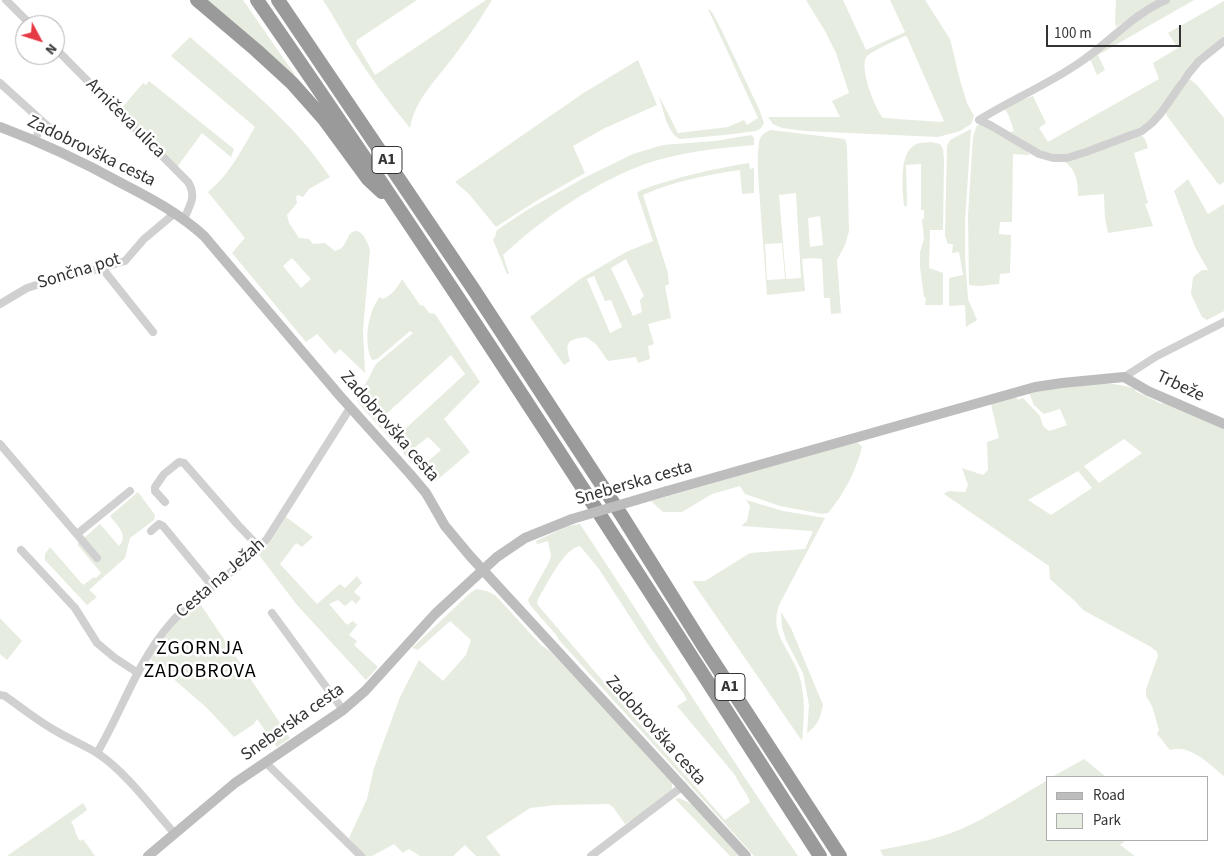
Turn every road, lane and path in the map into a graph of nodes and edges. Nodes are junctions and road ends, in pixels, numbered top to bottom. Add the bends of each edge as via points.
1 (6, 0) edge
2 (197, 0) edge
3 (258, 0) edge
4 (278, 0) edge
5 (289, 0) edge
6 (1166, 0) edge
7 (21, 15) edge
8 (302, 35) junction
9 (1224, 41) edge
10 (65, 58) edge
11 (0, 83) edge
12 (43, 122) junction
13 (0, 127) edge
14 (62, 138) dead end
15 (35, 140) junction
16 (393, 199) junction
17 (179, 216) junction
18 (102, 268) junction
19 (0, 304) edge
20 (1224, 322) edge
21 (153, 332) dead end
22 (1124, 377) junction
23 (350, 408) junction
24 (1224, 424) edge
25 (0, 444) edge
26 (130, 491) dead end
27 (165, 502) dead end
28 (151, 531) dead end
29 (77, 534) junction
30 (260, 548) junction
31 (21, 550) dead end
32 (97, 558) dead end
33 (483, 569) junction
34 (213, 587) junction
35 (272, 614) dead end
36 (138, 674) junction
37 (0, 695) edge
38 (343, 710) junction
39 (97, 753) junction
40 (265, 762) junction
41 (683, 786) junction
42 (174, 833) junction
43 (148, 856) edge
44 (361, 856) edge
45 (591, 856) edge
46 (746, 856) edge
47 (820, 856) edge
48 (840, 856) edge

1 - 7 street
2 - 16 highway via 292,83 324,119 368,179
3 - 16 highway, A1
4 - 8 highway, A1
5 - 8 highway
6 - 9 street via 1154,5 1043,86 979,120 1039,154 1067,158 1086,152 1142,131 1152,123 1188,73
8 - 48 highway, A1 via 472,286
10 - 17 street, Arničeva ulica via 192,187 193,201
11 - 12 street
12 - 14 street
12 - 15 street
13 - 15 street, Zadobrovška cesta
15 - 17 street, Zadobrovška cesta via 101,172
16 - 47 highway, A1
17 - 18 street, Sončna pot via 144,239 124,261
17 - 23 street, Zadobrovška cesta via 204,236
18 - 19 street, Sončna pot via 27,288
18 - 21 street
20 - 22 street, Sneberska cesta
22 - 24 street, Trbeže
22 - 33 street, Sneberska cesta, bridge via 1035,387 572,519 525,538
23 - 30 street, Cesta na Ježah
23 - 33 street, Zadobrovška cesta via 419,484 446,526
25 - 29 street
26 - 29 street
27 - 30 street via 155,491 157,482 172,466 184,463
28 - 34 street via 159,524 163,526
29 - 32 street
30 - 34 street, Cesta na Ježah
31 - 36 street via 75,608 97,643
33 - 38 street, Sneberska cesta
33 - 41 street, Zadobrovška cesta
34 - 36 street, Cesta na Ježah via 172,623
35 - 38 street
36 - 39 street, Cesta na Ježah
37 - 39 street via 56,732
38 - 40 street, Sneberska cesta
39 - 42 street via 127,780
40 - 42 street, Sneberska cesta
40 - 44 street
41 - 45 street
41 - 46 street, Zadobrovška cesta
42 - 43 street, Sneberska cesta

